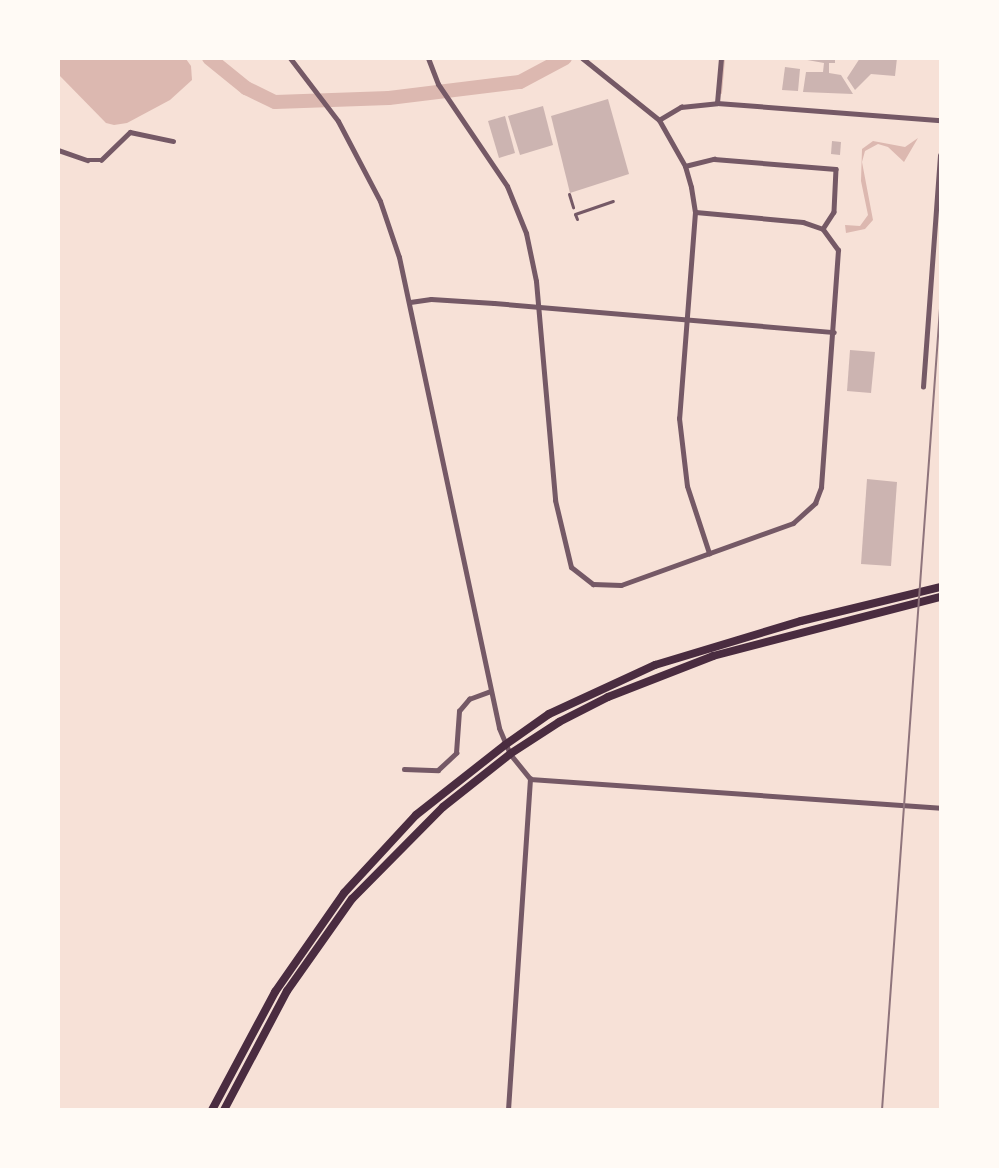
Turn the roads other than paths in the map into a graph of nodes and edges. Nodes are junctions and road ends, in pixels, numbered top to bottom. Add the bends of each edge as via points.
1 (290, 58) edge
2 (428, 58) edge
3 (721, 58) edge
4 (584, 60) edge
5 (717, 103) junction
6 (659, 120) junction
7 (940, 120) edge
8 (173, 141) dead end
9 (58, 150) edge
10 (940, 156) edge
11 (685, 166) junction
12 (569, 194) dead end
13 (613, 201) dead end
14 (573, 207) dead end
15 (695, 212) junction
16 (577, 219) dead end
17 (823, 229) junction
18 (410, 302) junction
19 (537, 308) junction
20 (687, 320) junction
21 (834, 332) junction
22 (923, 387) dead end
23 (709, 553) junction
24 (940, 587) edge
25 (940, 597) edge
26 (491, 691) junction
27 (505, 745) junction
28 (510, 754) junction
29 (404, 769) dead end
30 (530, 779) junction
31 (940, 808) edge
32 (212, 1110) edge
33 (224, 1110) edge
34 (508, 1110) edge

1 - 18 street via 328,105 380,201
2 - 19 street via 438,84 515,202 531,249
3 - 5 street
4 - 6 street
5 - 6 street via 693,104
5 - 7 street
6 - 11 street
8 - 9 street via 130,132 101,160 87,160
10 - 22 street
11 - 15 street
11 - 17 street via 714,159 836,168 834,212
12 - 14 street
13 - 16 street via 575,214
15 - 17 street via 803,222
15 - 20 street
17 - 21 street via 838,250
18 - 19 street via 431,299
18 - 26 street
19 - 20 street
19 - 23 street via 549,457 572,567 593,584 621,585
20 - 21 street
20 - 23 street via 680,407 682,463
21 - 23 street via 823,466 815,502 793,523
24 - 27 highway via 711,646 655,665 549,714
25 - 28 highway via 713,656 655,677 559,722
26 - 27 street
26 - 29 street via 469,699 459,711 456,753 438,770
27 - 28 street
27 - 32 highway via 416,815 344,893 280,984
28 - 30 street
28 - 33 highway via 442,807 352,898 287,991
30 - 31 street
30 - 34 street

